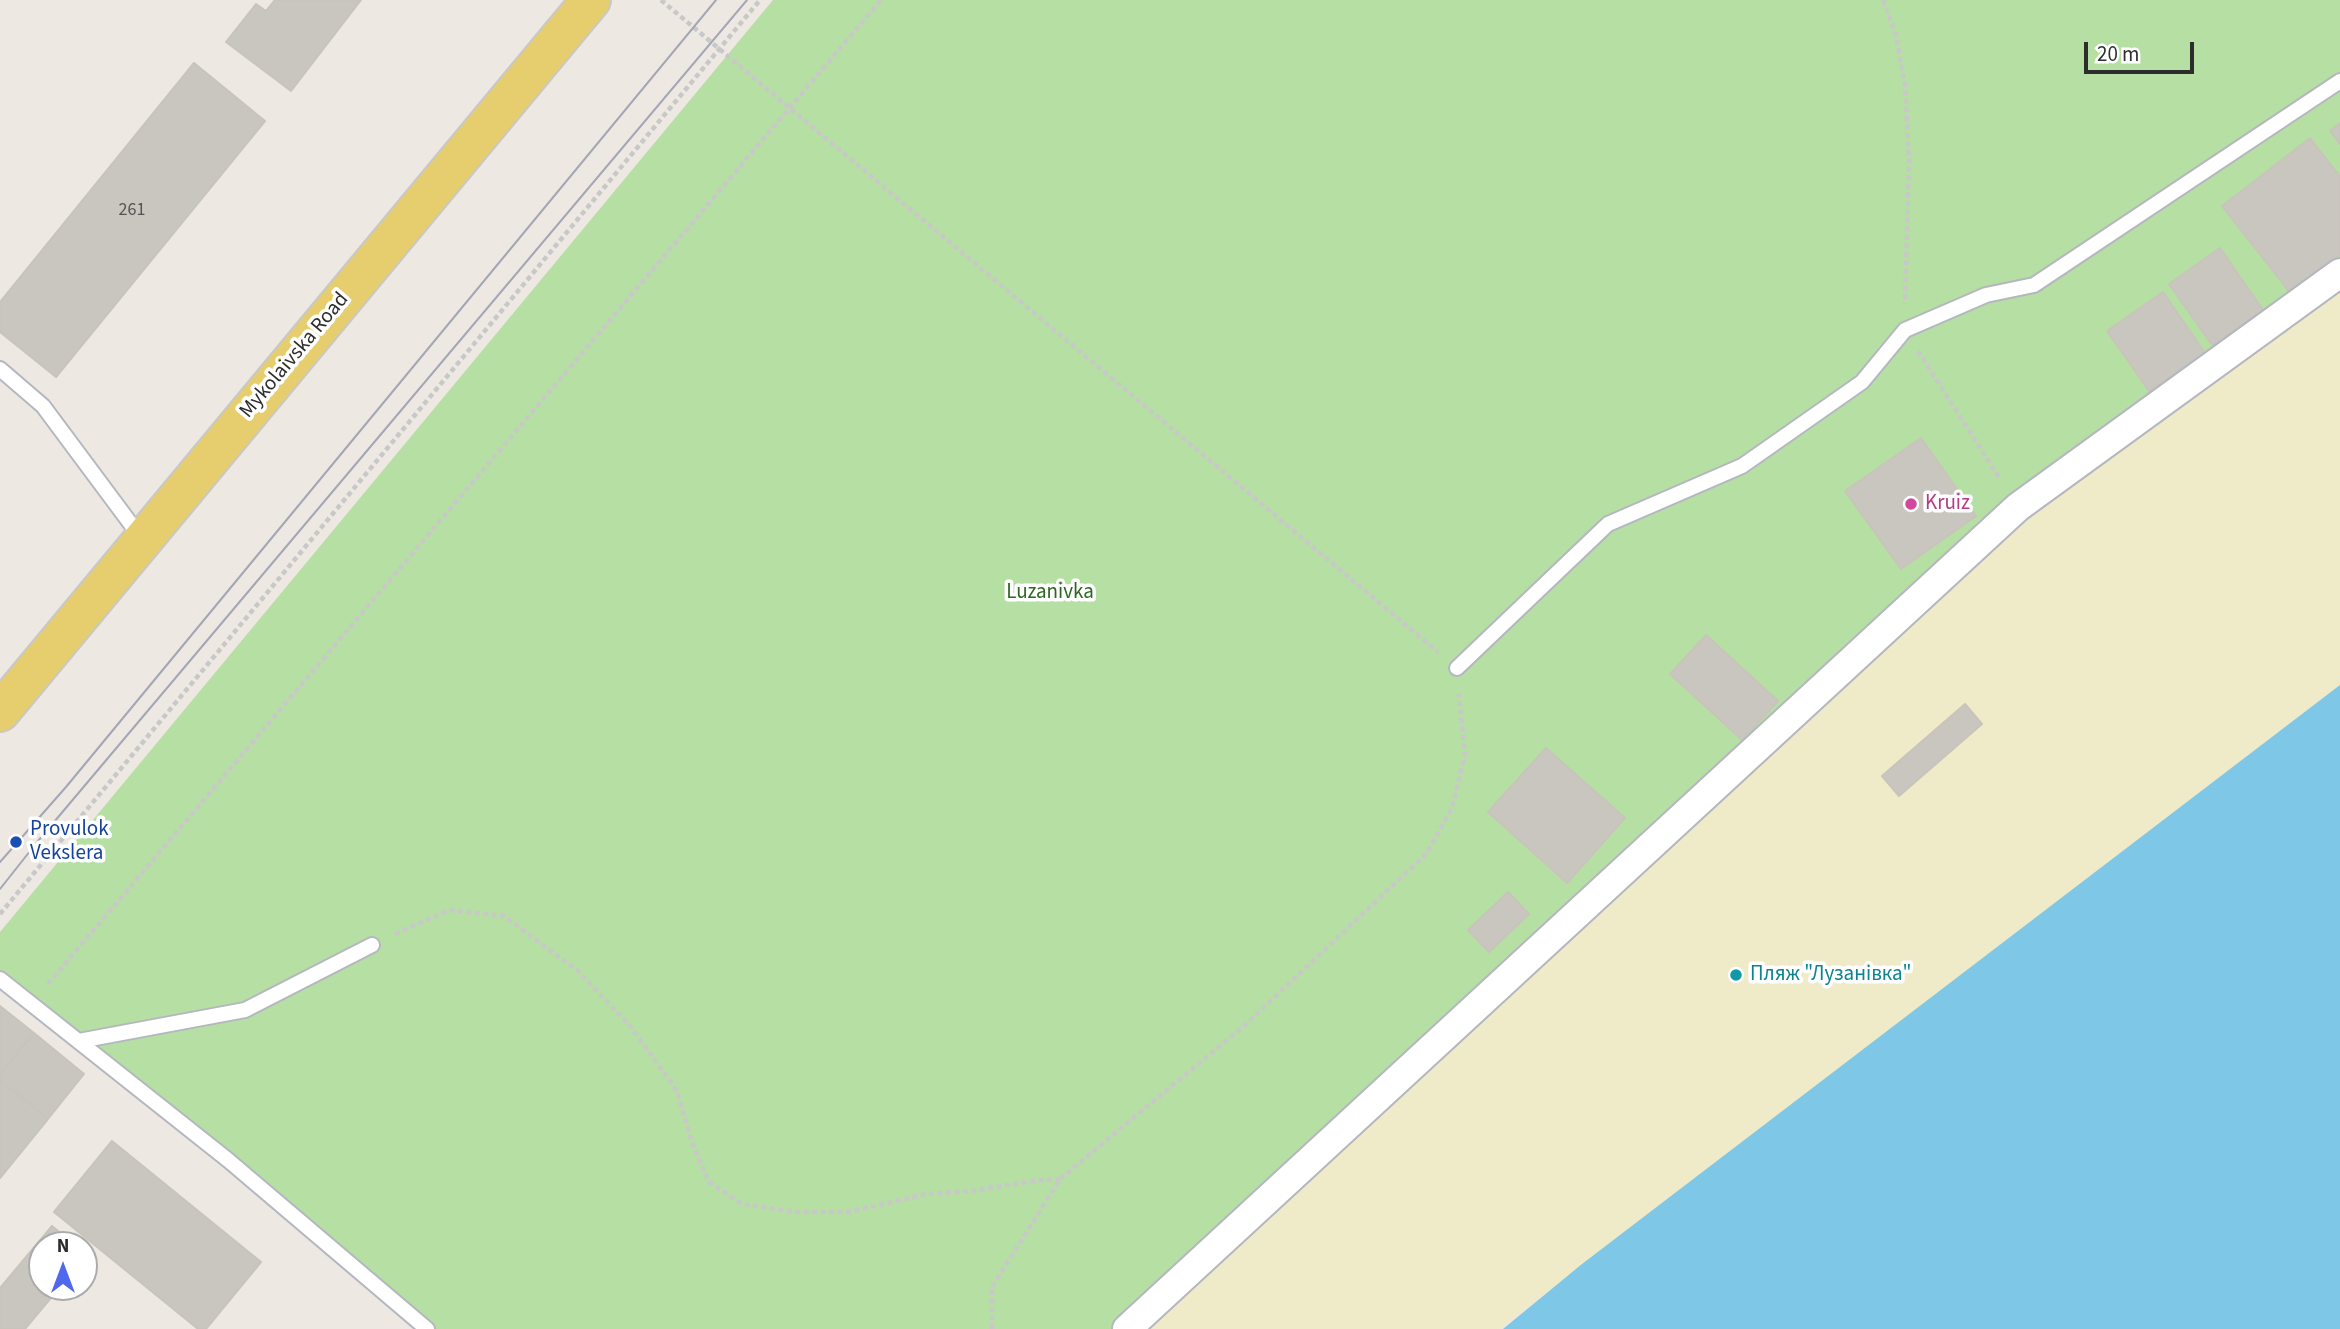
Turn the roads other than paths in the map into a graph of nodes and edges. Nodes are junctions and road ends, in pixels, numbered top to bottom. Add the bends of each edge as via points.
1 (578, 5) edge
2 (2340, 81) edge
3 (2340, 273) edge
4 (0, 369) edge
5 (142, 540) junction
6 (1457, 668) road end
7 (0, 712) edge
8 (372, 945) road end
9 (0, 979) edge
10 (79, 1041) junction
11 (427, 1329) edge
12 (1127, 1329) edge

1 - 5 main road, Mykolaivska Road
2 - 6 lane via 2034,285 1986,295 1905,330 1862,382 1742,466 1608,524
3 - 12 street via 2018,507
4 - 5 lane via 43,407
5 - 7 main road, Mykolaivska Road
8 - 10 lane via 245,1010
9 - 10 lane
10 - 11 lane

